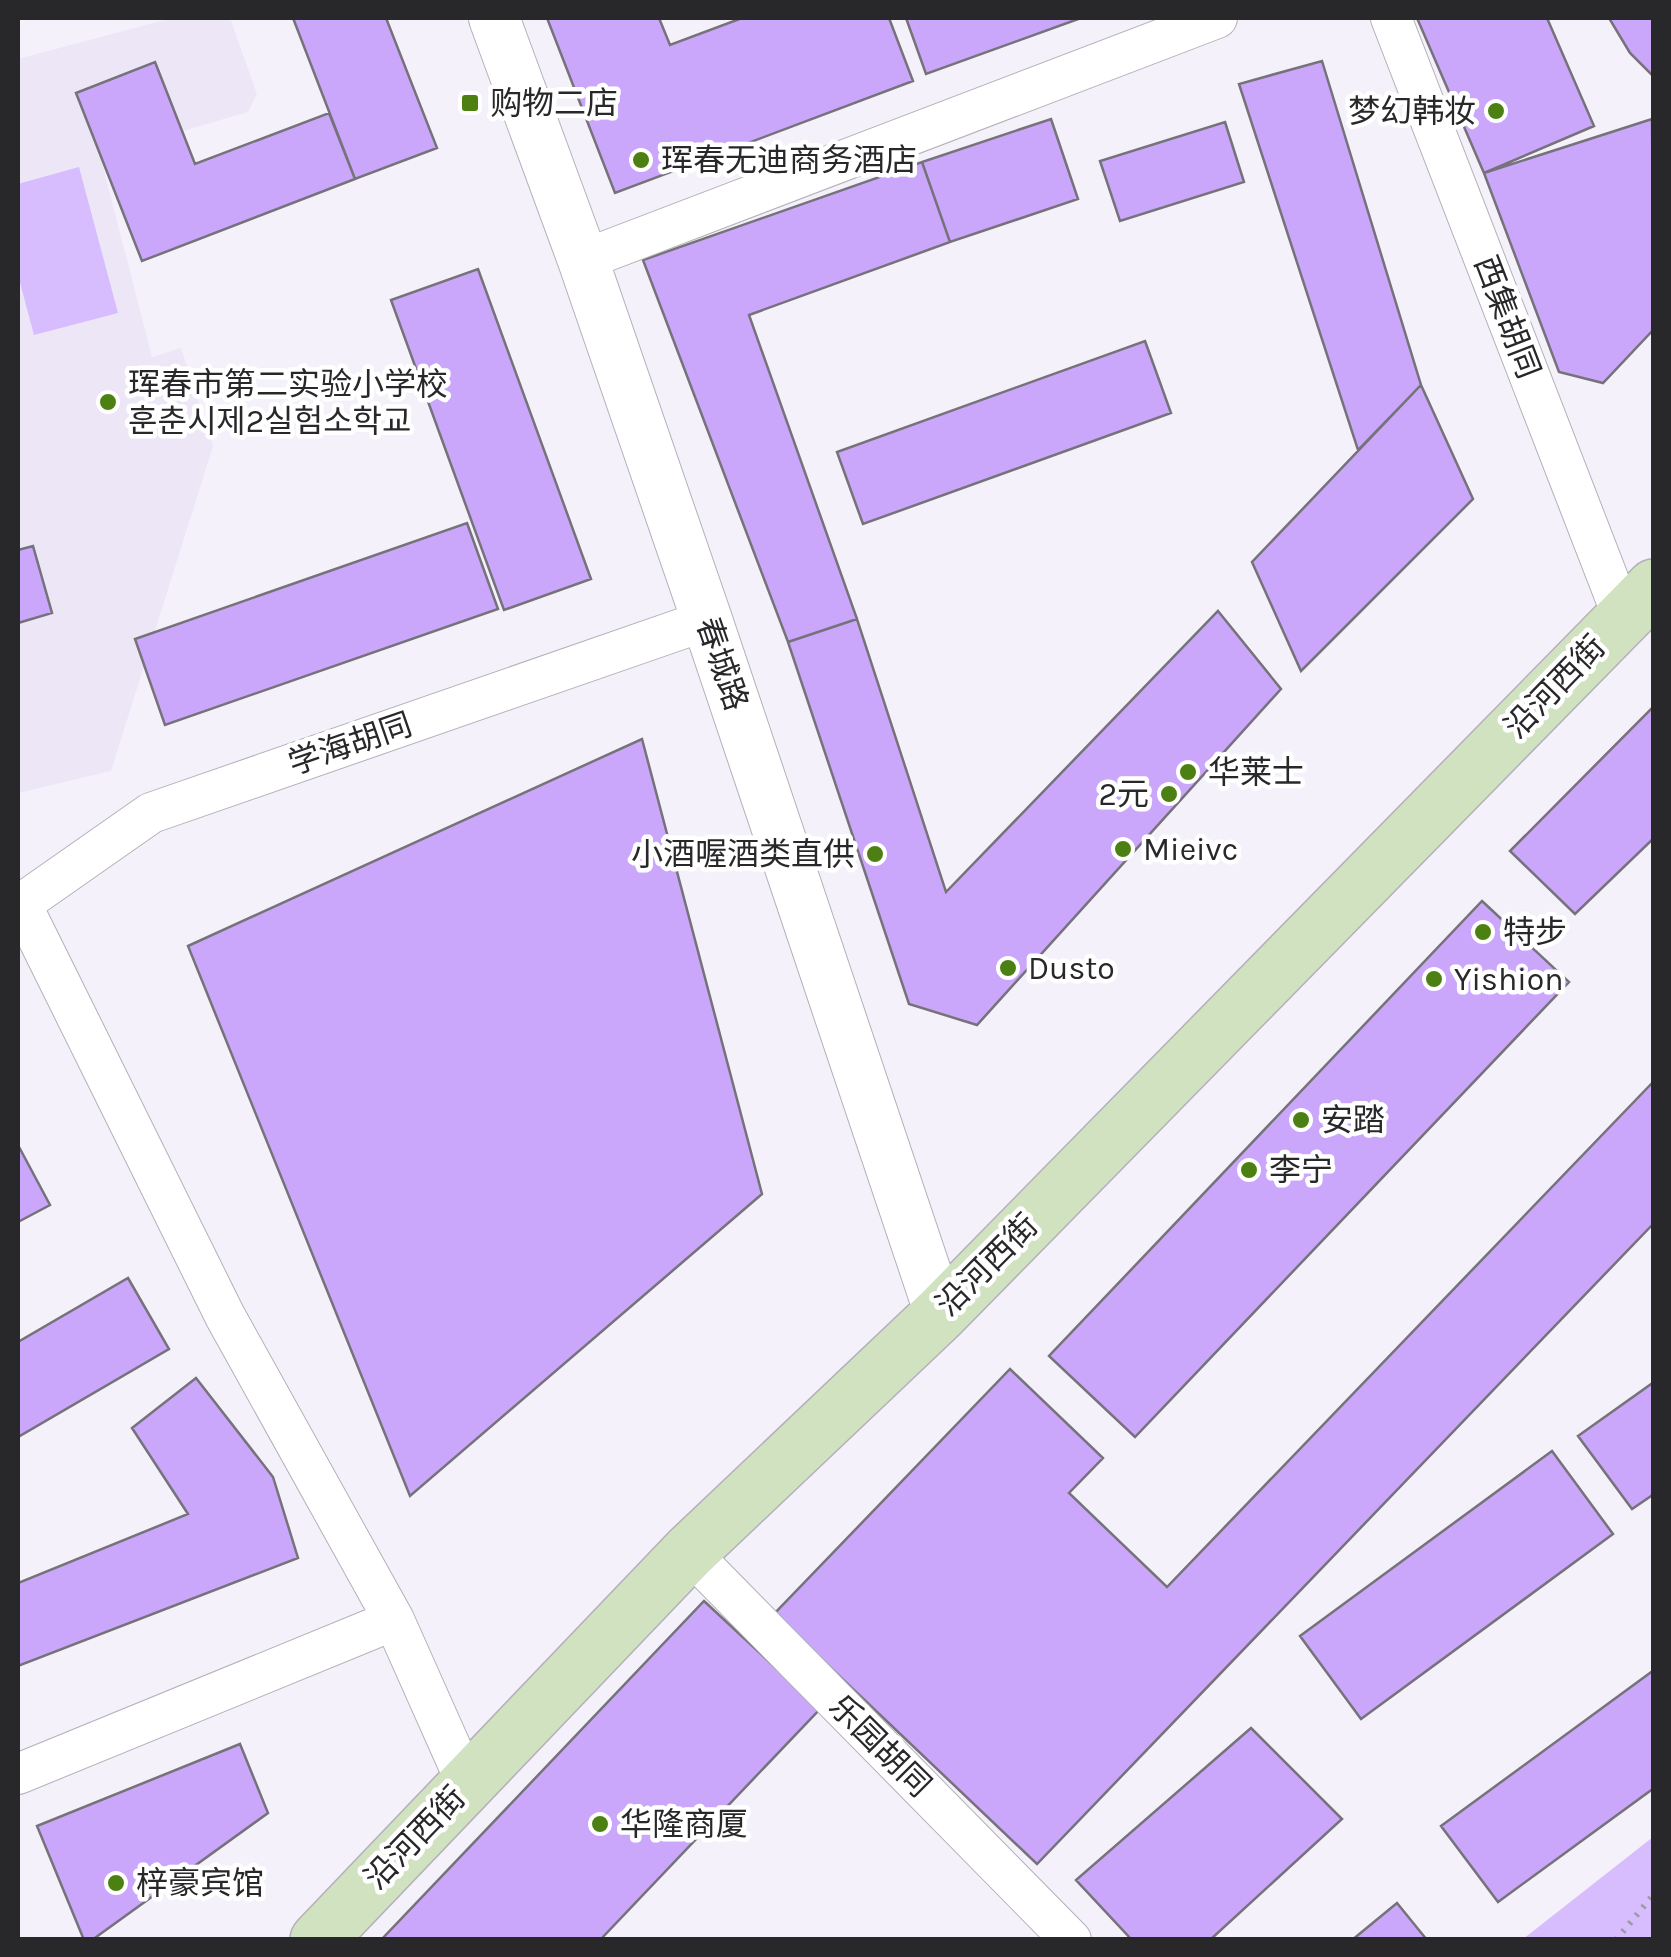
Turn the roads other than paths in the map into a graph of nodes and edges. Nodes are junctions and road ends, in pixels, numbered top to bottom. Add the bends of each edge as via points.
1 (494, 18) edge
2 (1217, 18) edge
3 (1391, 18) edge
4 (583, 260) junction
5 (1638, 602) edge
6 (707, 620) junction
7 (19, 908) edge
8 (940, 1314) junction
9 (689, 1552) junction
10 (394, 1620) junction
11 (18, 1774) edge
12 (467, 1784) junction
13 (318, 1940) edge
14 (1071, 1940) edge

1 - 4 street, 春城路
2 - 4 street
3 - 5 street, 西集胡同
4 - 6 street, 春城路
5 - 8 main road, 沿河西街
6 - 7 street, 学海胡同 via 151,814
6 - 8 street, 春城路
7 - 10 street via 224,1316
8 - 9 main road, 沿河西街
9 - 12 main road, 沿河西街
9 - 14 street, 乐园胡同
10 - 11 street
10 - 12 street
12 - 13 main road, 沿河西街

